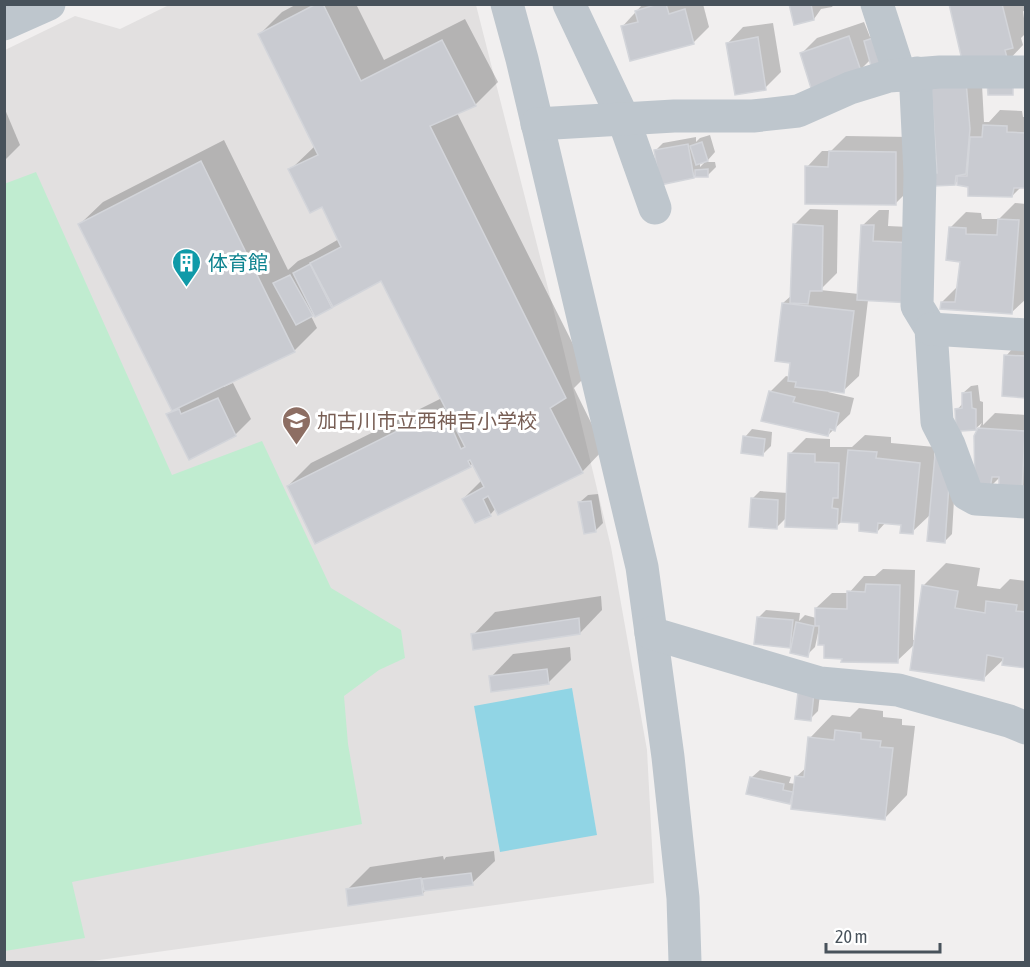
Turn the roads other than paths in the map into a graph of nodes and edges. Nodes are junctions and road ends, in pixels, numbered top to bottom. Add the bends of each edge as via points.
1 (49, 4) edge
2 (507, 4) edge
3 (570, 4) edge
4 (878, 4) edge
5 (4, 24) edge
6 (1026, 72) edge
7 (908, 74) junction
8 (623, 118) junction
9 (537, 124) junction
10 (655, 208) dead end
11 (931, 329) junction
12 (1026, 335) edge
13 (1026, 502) edge
14 (651, 633) junction
15 (1026, 728) edge
16 (685, 963) edge

1 - 5 street
2 - 9 street
3 - 8 street
4 - 7 street
6 - 7 street
7 - 8 street via 870,81 798,111 753,116
7 - 11 street via 916,92 920,174 917,306
8 - 9 street
8 - 10 street
9 - 14 street via 642,567
11 - 12 street
11 - 13 street via 937,422 967,494 976,499
14 - 15 street via 820,683 898,690
14 - 16 street via 680,863

